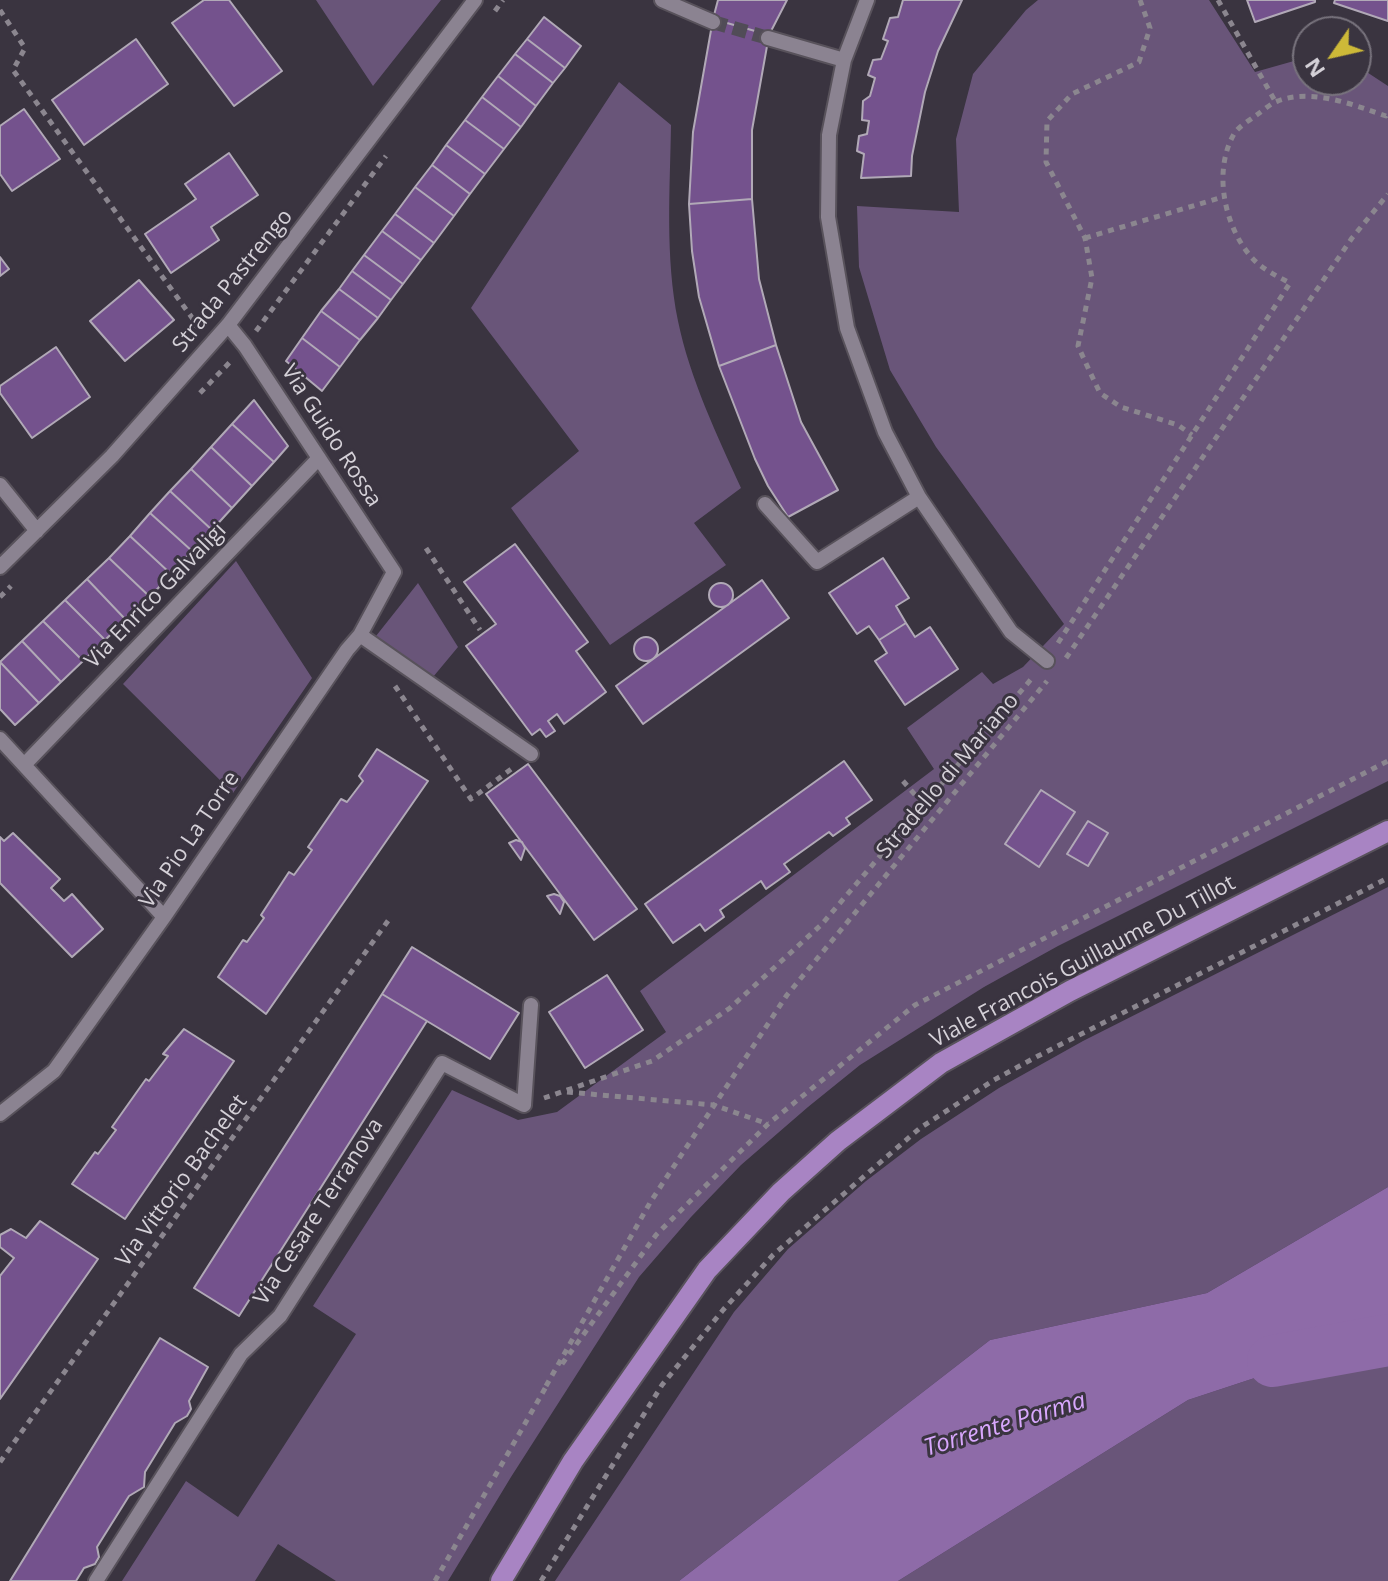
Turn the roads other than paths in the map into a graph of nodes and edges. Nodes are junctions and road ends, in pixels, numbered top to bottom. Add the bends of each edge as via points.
1 (475, 0) edge
2 (662, 0) edge
3 (867, 0) edge
4 (713, 22) tunnel mouth
5 (768, 38) tunnel mouth
6 (844, 60) junction
7 (228, 325) junction
8 (319, 458) junction
9 (0, 485) edge
10 (919, 497) junction
11 (765, 504) dead end
12 (37, 531) junction
13 (0, 567) edge
14 (394, 572) joint
15 (360, 635) junction
16 (1052, 664) road end
17 (0, 739) edge
18 (531, 754) road end
19 (25, 764) junction
20 (1388, 831) edge
21 (164, 917) junction
22 (531, 1005) dead end
23 (0, 1114) edge
24 (96, 1581) edge
25 (501, 1581) edge

1 - 7 street, Strada Pastrengo
2 - 4 street
3 - 6 street
5 - 6 street
6 - 10 street via 829,135 828,217 847,328 885,432
7 - 8 street, Via Guido Rossa
7 - 12 street, Strada Pastrengo via 112,456
8 - 14 street, Via Guido Rossa
8 - 19 street, Via Enrico Galvaligi
9 - 12 street
10 - 11 street via 817,562
10 - 16 street via 1011,632
12 - 13 street, Strada Pastrengo
14 - 15 street, Via Pio La Torre
15 - 18 street
15 - 21 street, Via Pio La Torre
17 - 19 street
19 - 21 street
20 - 25 main road, Viale Francois Guillaume Du Tillot via 1070,991 941,1063 838,1141 707,1270 573,1461
21 - 23 street, Via Pio La Torre via 54,1071
22 - 24 street, Via Cesare Terranova via 524,1105 442,1063 280,1316 241,1354

